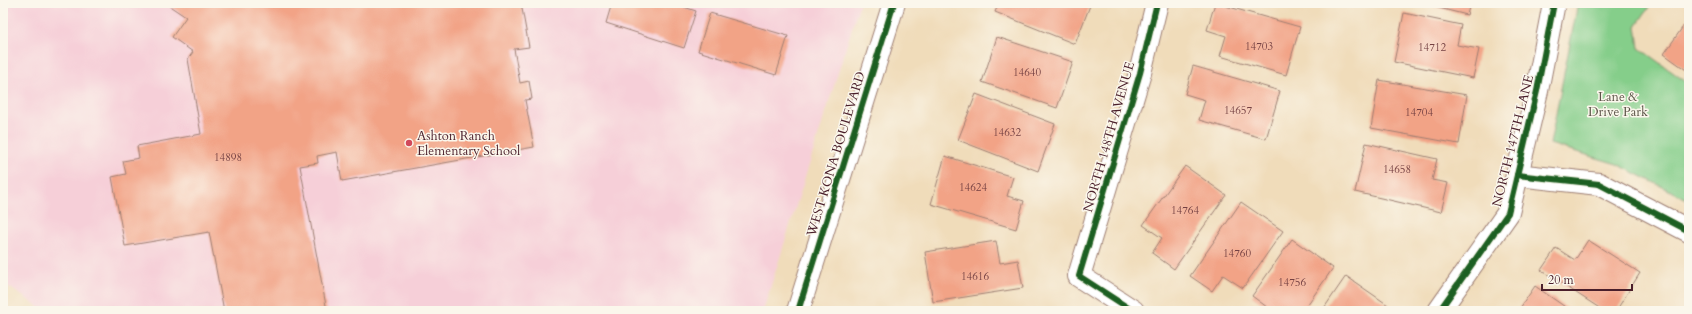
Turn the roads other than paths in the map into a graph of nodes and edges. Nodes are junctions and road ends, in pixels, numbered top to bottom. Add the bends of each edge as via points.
1 (894, 3) edge
2 (1157, 3) edge
3 (1554, 3) edge
4 (1517, 175) junction
5 (1689, 231) edge
6 (798, 311) edge
7 (1134, 311) edge
8 (1439, 311) edge

1 - 6 street, WEST KONA BOULEVARD
2 - 7 street, NORTH 148TH AVENUE via 1140,73 1079,276
3 - 4 street, NORTH 147TH LANE via 1537,92
4 - 5 street via 1599,184
4 - 8 street, NORTH 147TH LANE via 1508,213

